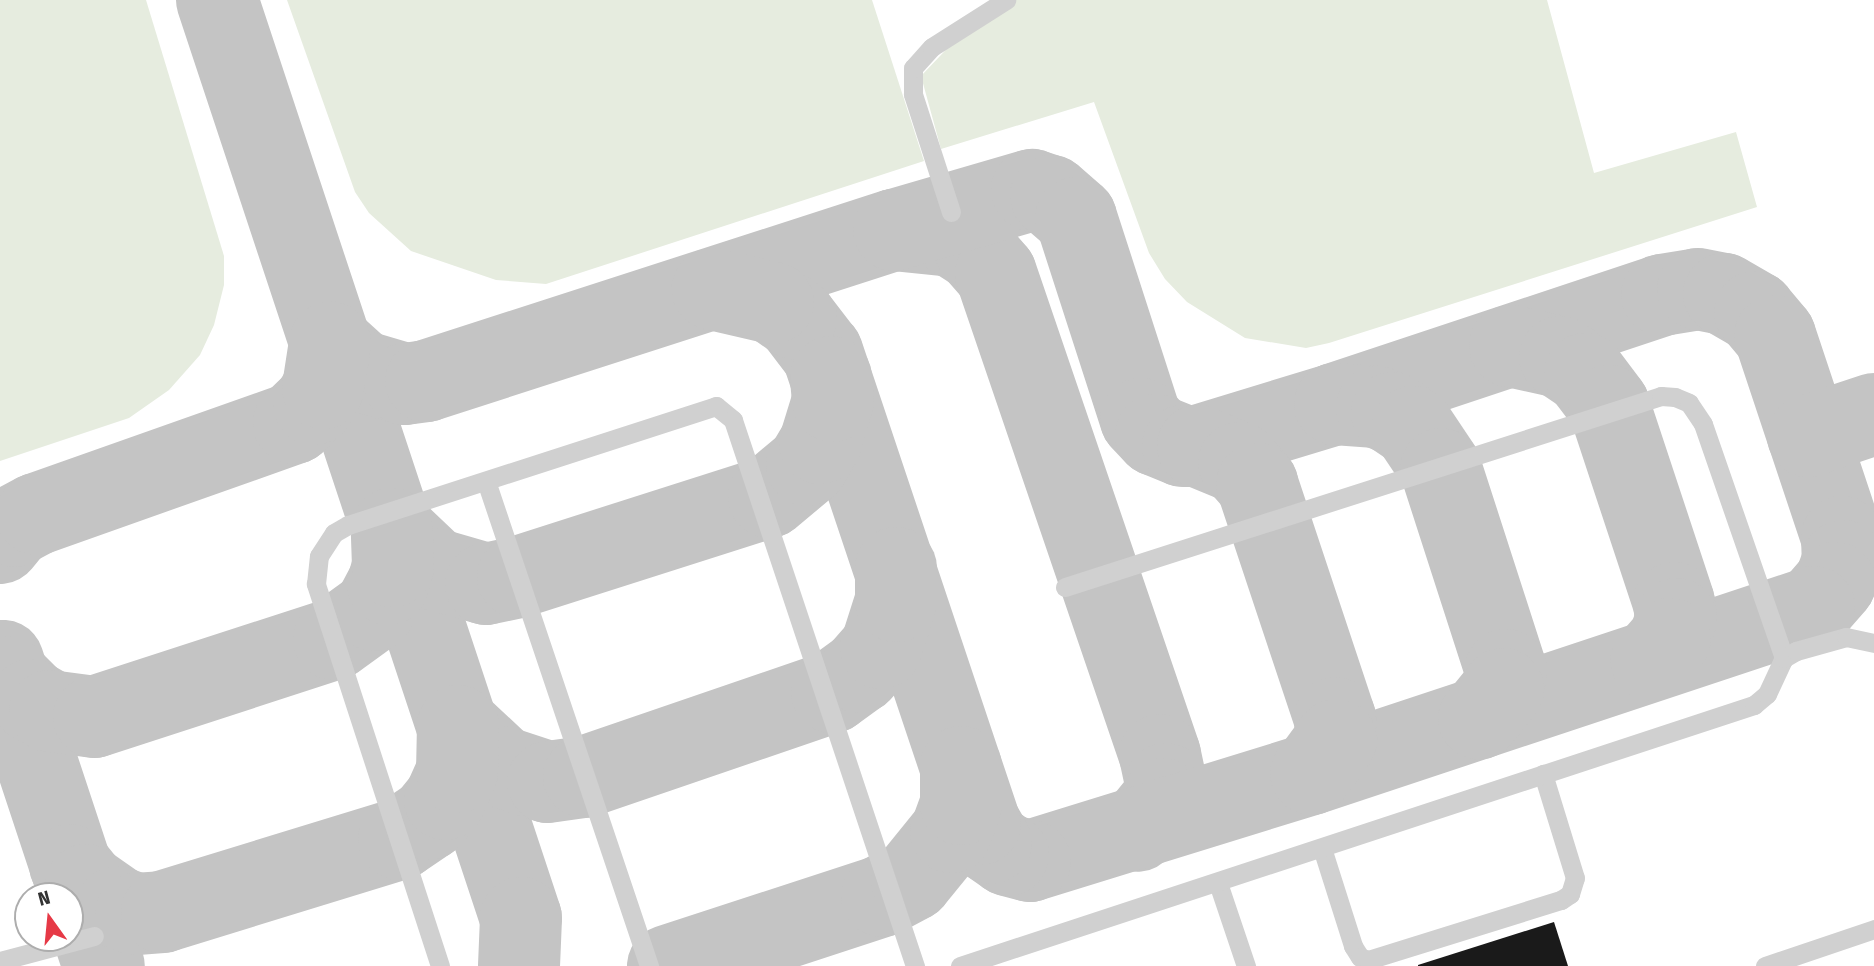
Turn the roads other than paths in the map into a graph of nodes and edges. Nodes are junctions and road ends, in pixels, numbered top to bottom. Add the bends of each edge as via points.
1 (1006, 0) edge
2 (951, 212) dead end
3 (485, 481) junction
4 (1065, 587) dead end
5 (1874, 643) edge
6 (1784, 658) junction
7 (1544, 774) junction
8 (1322, 848) junction
9 (1218, 883) junction
10 (1874, 929) edge
11 (94, 936) dead end
12 (0, 961) edge
13 (440, 966) edge
14 (649, 966) edge
15 (915, 966) edge
16 (960, 966) edge
17 (1246, 966) edge
18 (1765, 966) edge

1 - 2 lane via 932,47 913,68 913,94
3 - 13 lane via 348,526 326,542 314,569
3 - 14 lane
3 - 15 lane via 705,409 716,406 730,414
4 - 6 lane via 1661,396 1675,397 1689,403 1703,424
5 - 6 lane via 1846,637
6 - 7 lane via 1767,694 1754,705
7 - 8 lane
7 - 8 lane via 1575,878 1570,894 1562,900 1368,960 1353,946
8 - 9 lane
9 - 16 lane
9 - 17 lane
10 - 18 lane
11 - 12 lane

